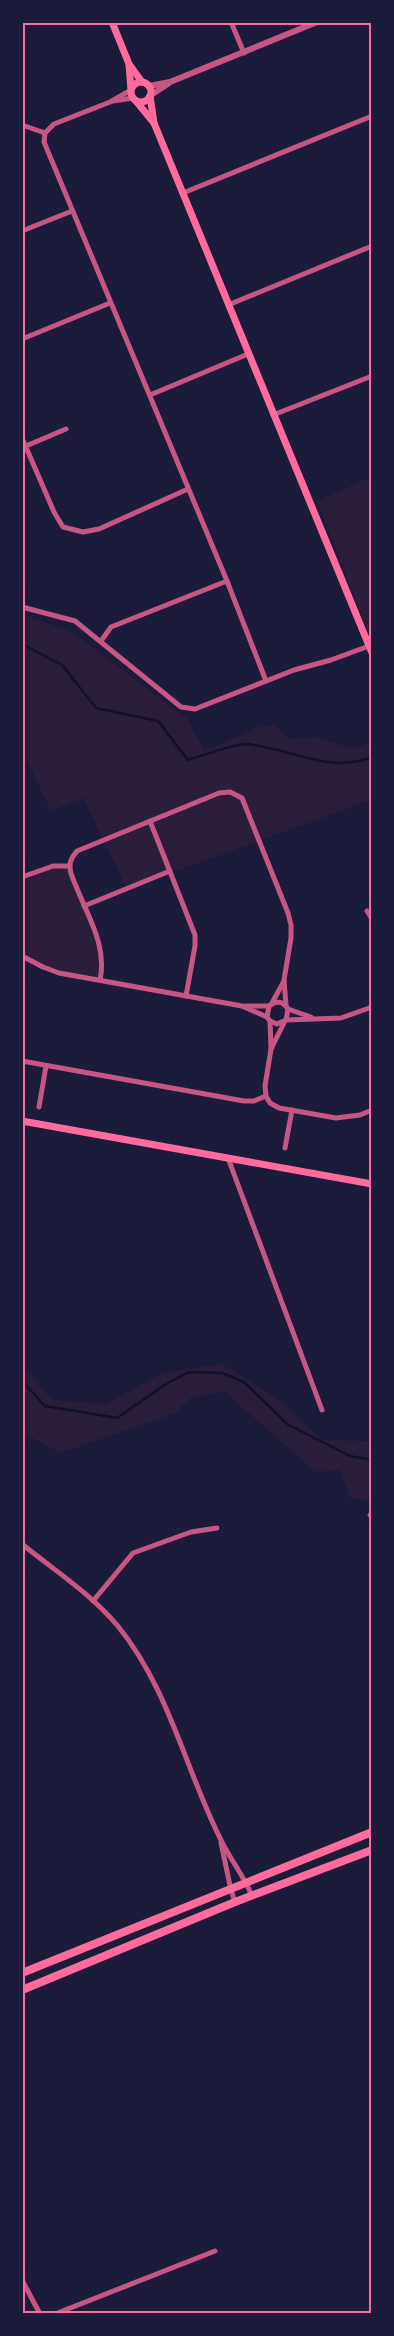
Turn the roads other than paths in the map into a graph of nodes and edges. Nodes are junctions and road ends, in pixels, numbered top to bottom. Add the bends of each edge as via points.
1 (112, 22) edge
2 (231, 22) edge
3 (317, 22) edge
4 (244, 53) junction
5 (129, 64) junction
6 (170, 82) junction
7 (145, 84) junction
8 (131, 90) junction
9 (151, 96) junction
10 (135, 100) junction
11 (110, 102) junction
12 (372, 116) edge
13 (154, 123) junction
14 (22, 125) edge
15 (45, 133) junction
16 (183, 193) junction
17 (72, 211) junction
18 (22, 231) edge
19 (372, 246) edge
20 (110, 303) junction
21 (228, 305) junction
22 (22, 339) edge
23 (248, 354) junction
24 (372, 376) edge
25 (150, 395) junction
26 (273, 415) junction
27 (66, 429) dead end
28 (22, 438) edge
29 (26, 446) junction
30 (188, 490) junction
31 (227, 581) junction
32 (22, 607) edge
33 (101, 641) junction
34 (370, 650) edge
35 (266, 681) junction
36 (150, 821) junction
37 (70, 866) junction
38 (170, 870) junction
39 (22, 877) edge
40 (84, 906) junction
41 (367, 911) dead end
42 (372, 919) edge
43 (22, 956) edge
44 (100, 980) junction
45 (284, 980) junction
46 (186, 996) junction
47 (270, 1004) junction
48 (242, 1006) junction
49 (287, 1007) junction
50 (372, 1007) edge
51 (268, 1019) junction
52 (315, 1019) junction
53 (285, 1021) junction
54 (271, 1049) junction
55 (22, 1061) edge
56 (46, 1066) junction
57 (266, 1096) junction
58 (39, 1107) dead end
59 (292, 1110) junction
60 (372, 1110) edge
61 (22, 1121) edge
62 (285, 1148) dead end
63 (228, 1158) junction
64 (372, 1184) edge
65 (322, 1410) dead end
66 (217, 1528) dead end
67 (22, 1544) edge
68 (93, 1601) junction
69 (372, 1832) edge
70 (221, 1840) junction
71 (372, 1850) edge
72 (247, 1883) junction
73 (231, 1890) junction
74 (252, 1896) junction
75 (236, 1902) junction
76 (140, 1926) junction
77 (163, 1932) junction
78 (22, 1973) edge
79 (22, 1990) edge
80 (215, 2251) dead end
81 (22, 2280) edge
82 (40, 2314) edge
83 (55, 2314) edge

1 - 5 main road
2 - 4 street
3 - 4 street
4 - 6 street
5 - 7 main road
5 - 8 main road
6 - 7 street
6 - 9 street
7 - 8 main road via 134,85
7 - 9 main road
8 - 10 main road
8 - 11 street
9 - 10 main road via 144,102
9 - 13 main road
10 - 11 street
10 - 13 main road
11 - 15 street via 54,124
12 - 16 street
13 - 16 main road
14 - 15 street
15 - 17 street via 44,142
16 - 21 main road
17 - 18 street
17 - 20 street
19 - 21 street
20 - 22 street
20 - 25 street
21 - 23 main road
23 - 25 street
23 - 26 main road
24 - 26 street
25 - 30 street
26 - 34 main road
27 - 29 street
28 - 29 street
29 - 30 street via 63,527 83,532 99,528
30 - 31 street
31 - 33 street via 111,628
31 - 35 street
32 - 33 street via 75,621
33 - 35 street via 188,710 196,710
34 - 35 street via 294,670
36 - 37 street via 77,851
36 - 38 street
36 - 45 street via 218,792 230,792 242,798 288,913 291,938
37 - 39 street via 53,866
37 - 40 street
38 - 40 street
38 - 46 street via 195,935 196,946
40 - 44 street via 103,959
41 - 42 street
43 - 44 street via 50,971
44 - 46 street
45 - 47 street
45 - 49 street
46 - 48 street
47 - 48 street
47 - 49 street via 280,1002
47 - 51 street
48 - 51 street
49 - 52 street
49 - 53 street
50 - 52 street via 341,1018
51 - 53 street via 277,1024
51 - 54 street
52 - 53 street
53 - 54 street
54 - 57 street
55 - 56 street
56 - 57 street via 244,1101
56 - 58 street
57 - 59 street via 274,1106
59 - 60 street via 336,1118
59 - 62 street
61 - 63 main road
63 - 64 main road
63 - 65 street
66 - 68 street via 191,1532 133,1553
67 - 68 street
68 - 70 street via 117,1624 139,1653 156,1685
69 - 72 main road
70 - 72 street
70 - 73 street
71 - 74 main road
72 - 73 main road
72 - 74 street
73 - 75 street
73 - 76 main road
74 - 75 main road
75 - 77 main road
76 - 77 main road via 159,1926
76 - 78 main road
77 - 79 main road
80 - 83 street
81 - 82 street

